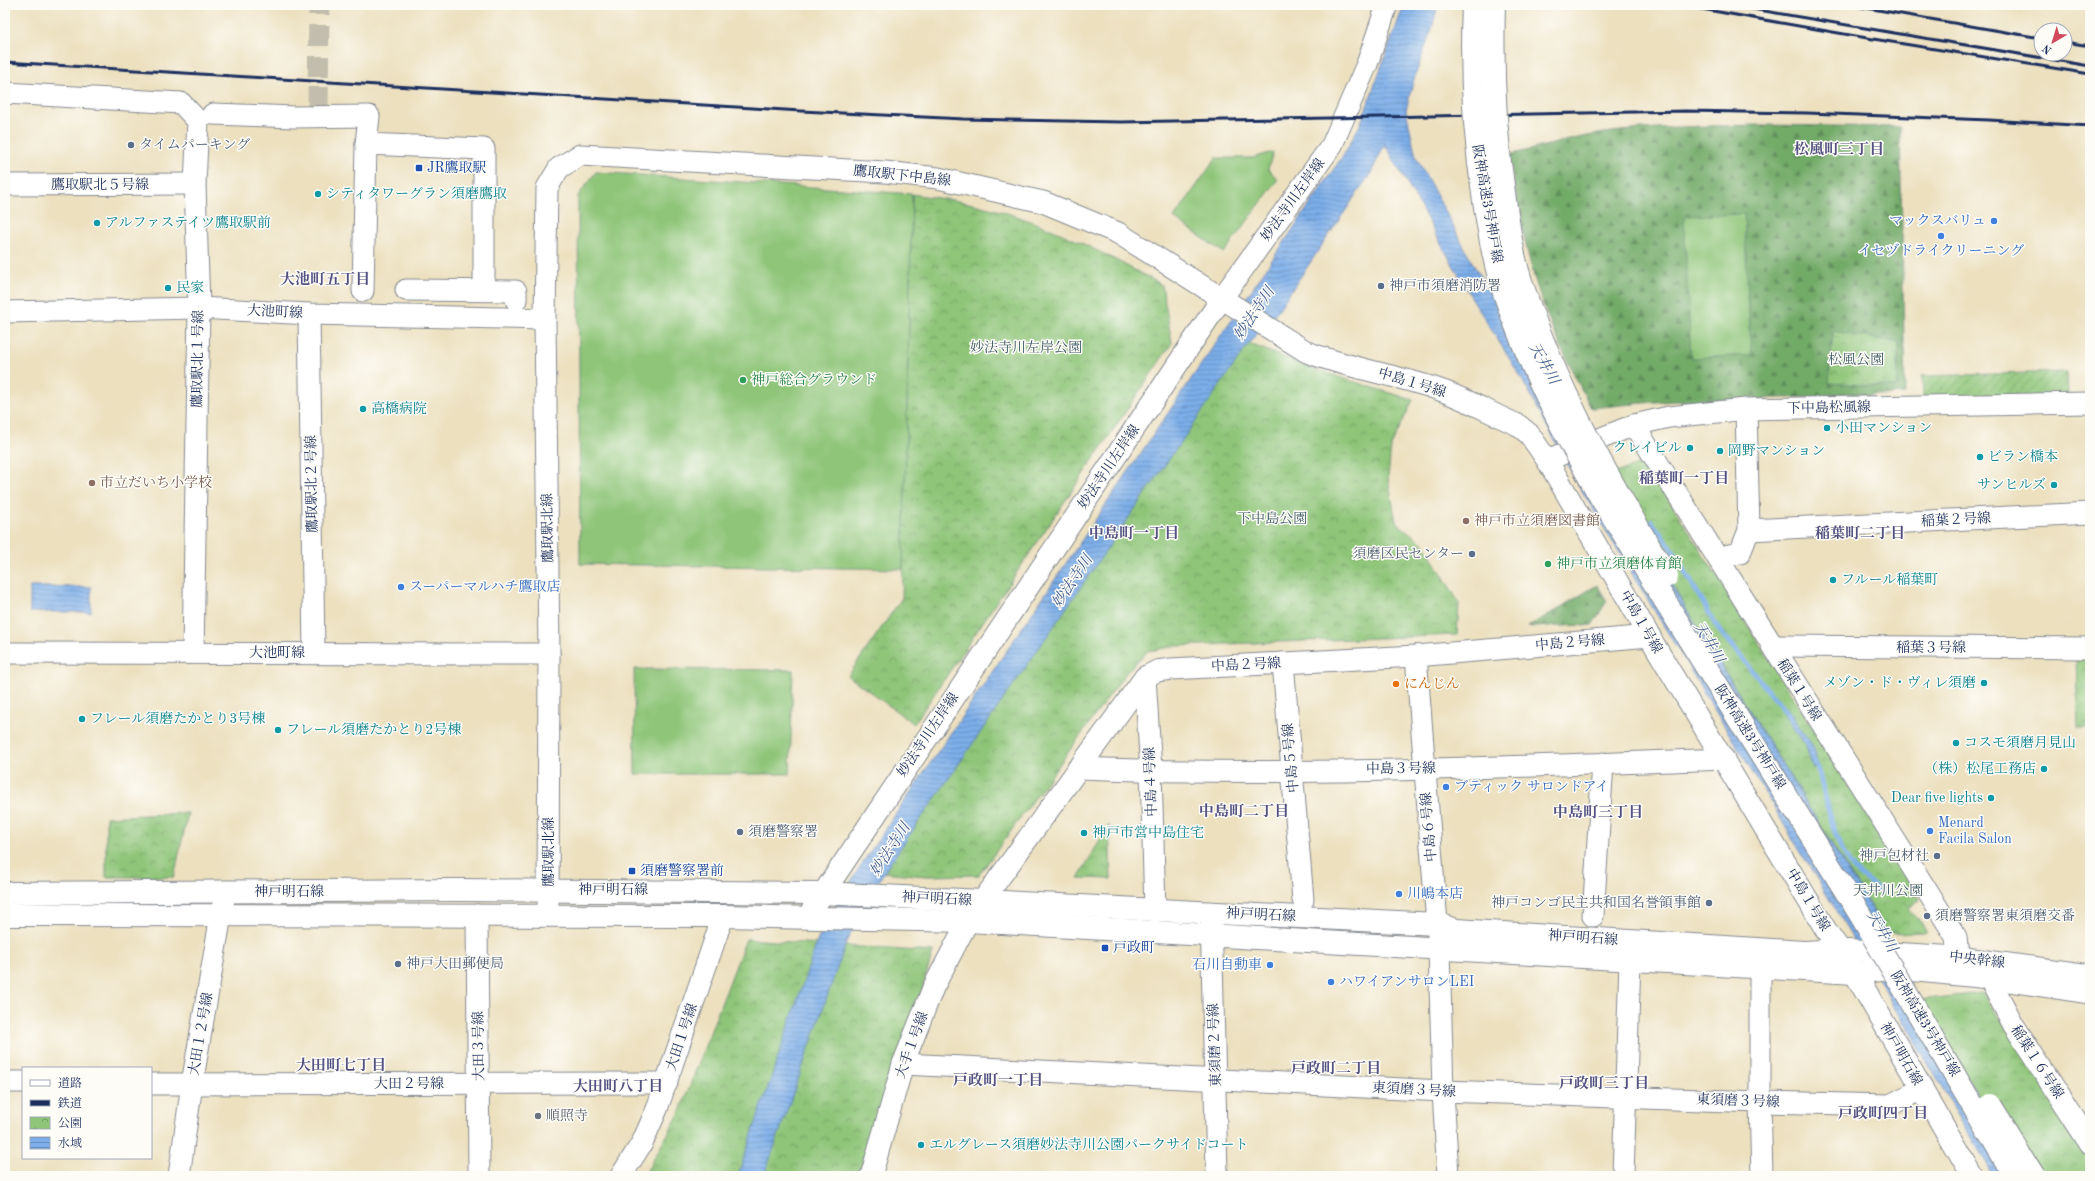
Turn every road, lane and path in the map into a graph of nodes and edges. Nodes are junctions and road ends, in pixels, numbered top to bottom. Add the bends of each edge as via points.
1 (1387, 5) edge
2 (1473, 5) edge
3 (1494, 5) edge
4 (5, 92) edge
5 (213, 114) dead end
6 (366, 144) junction
7 (559, 168) joint
8 (195, 184) junction
9 (5, 185) edge
10 (406, 290) dead end
11 (484, 290) junction
12 (364, 291) dead end
13 (516, 300) dead end
14 (1231, 304) junction
15 (198, 308) junction
16 (5, 312) edge
17 (309, 314) junction
18 (545, 319) junction
19 (1268, 328) joint
20 (2090, 403) edge
21 (1746, 409) junction
22 (1634, 425) junction
23 (1550, 459) junction
24 (2090, 513) edge
25 (1749, 530) junction
26 (1718, 557) junction
27 (1650, 636) junction
28 (1772, 646) junction
29 (2090, 648) edge
30 (5, 653) edge
31 (193, 653) junction
32 (314, 654) junction
33 (550, 654) junction
34 (1416, 656) junction
35 (1283, 663) junction
36 (1145, 677) junction
37 (1724, 759) junction
38 (1603, 763) junction
39 (1078, 768) junction
40 (1424, 769) junction
41 (1292, 770) junction
42 (1152, 771) junction
43 (549, 890) junction
44 (225, 892) junction
45 (5, 893) edge
46 (822, 893) junction
47 (1303, 900) dead end
48 (984, 901) junction
49 (1155, 911) junction
50 (221, 914) junction
51 (5, 915) edge
52 (477, 915) junction
53 (548, 915) junction
54 (723, 916) junction
55 (808, 916) junction
56 (1593, 916) dead end
57 (968, 921) junction
58 (1211, 924) junction
59 (1437, 924) junction
60 (1439, 949) junction
61 (1840, 950) junction
62 (1958, 957) junction
63 (1630, 960) junction
64 (1893, 960) junction
65 (1760, 967) junction
66 (1855, 973) junction
67 (2090, 975) edge
68 (1989, 978) junction
69 (2090, 993) edge
70 (903, 1064) junction
71 (1216, 1079) junction
72 (5, 1082) edge
73 (22, 1082) edge
74 (667, 1083) junction
75 (152, 1084) edge
76 (192, 1084) junction
77 (479, 1084) junction
78 (1922, 1089) junction
79 (1443, 1092) junction
80 (1624, 1098) junction
81 (1760, 1102) junction
82 (2090, 1143) edge
83 (179, 1176) edge
84 (479, 1176) edge
85 (621, 1176) edge
86 (871, 1176) edge
87 (1217, 1176) edge
88 (1448, 1176) edge
89 (1623, 1176) edge
90 (1762, 1176) edge
91 (1972, 1176) edge
92 (2014, 1176) edge
93 (2034, 1176) edge

1 - 14 street, 妙法寺川左岸線 via 1367,64 1332,145
2 - 92 main road, 阪神高速3号神戸線, bridge via 1473,117 1489,232 1504,292 1547,398 1601,498 1861,916
3 - 93 main road, 阪神高速3号神戸線, bridge via 1492,57 1495,123 1510,232 1522,286 1564,391 1623,502 1924,1004
4 - 8 street, 鷹取駅北１号線 via 181,103 198,121
5 - 6 street via 318,113 369,116
6 - 11 street via 484,149
6 - 12 street
7 - 14 street, 鷹取駅下中島線 via 580,155 877,172 938,178 1042,202 1118,233
7 - 18 street, 鷹取駅北線 via 547,188
8 - 9 street, 鷹取駅北５号線
8 - 15 street, 鷹取駅北１号線
10 - 11 street
11 - 13 street via 516,290
14 - 19 street, 鷹取駅下中島線
14 - 46 street, 妙法寺川左岸線
15 - 16 street, 大池町線
15 - 17 street, 大池町線
15 - 31 street, 鷹取駅北１号線
17 - 18 street, 大池町線
17 - 32 street, 鷹取駅北２号線
18 - 33 street, 鷹取駅北線
19 - 23 street, 中島１号線 via 1307,352 1322,358 1436,388 1518,425
20 - 21 street, 下中島松風線
21 - 22 street, 下中島松風線 via 1669,417
21 - 25 street
22 - 23 street, 下中島松風線
22 - 26 street, 稲葉１号線
23 - 27 street, 中島１号線
24 - 25 street, 稲葉２号線
25 - 26 street via 1740,554
26 - 28 street, 稲葉１号線
27 - 34 street, 中島２号線
27 - 37 street, 中島１号線
28 - 29 street, 稲葉３号線
28 - 62 street, 稲葉１号線 via 1956,937
30 - 31 street, 大池町線
31 - 32 street, 大池町線
32 - 33 street, 大池町線
33 - 43 street, 鷹取駅北線
34 - 35 street, 中島２号線
34 - 40 street, 中島６号線
35 - 36 street, 中島２号線 via 1171,669 1157,671
35 - 41 street, 中島５号線
36 - 39 street
36 - 42 street, 中島４号線
37 - 38 street, 中島３号線
37 - 61 street, 中島１号線
38 - 40 street, 中島３号線
38 - 56 street
39 - 42 street, 中島３号線
39 - 48 street
40 - 41 street, 中島３号線
40 - 59 street, 中島６号線
41 - 42 street, 中島３号線
41 - 47 street, 中島５号線
42 - 49 street, 中島４号線
43 - 44 main road, 神戸明石線
43 - 46 main road, 神戸明石線
43 - 53 street, 鷹取駅北線
44 - 45 main road, 神戸明石線
44 - 50 street, 大田１２号線
46 - 48 main road, 神戸明石線
46 - 55 street, 妙法寺川左岸線
48 - 49 main road, 神戸明石線
48 - 57 street
49 - 58 main road, 神戸明石線
50 - 51 main road, 神戸明石線
50 - 52 main road, 神戸明石線
50 - 76 street, 大田１２号線
52 - 53 main road, 神戸明石線
52 - 77 street, 大田３号線
53 - 54 main road, 神戸明石線
54 - 55 main road, 神戸明石線
54 - 74 street, 大田１号線
55 - 57 main road, 神戸明石線
57 - 58 main road, 神戸明石線
57 - 70 street, 大手１号線 via 933,988
58 - 59 main road, 神戸明石線
58 - 60 main road, 神戸明石線
58 - 71 street, 東須磨２号線
59 - 60 street, 中島６号線
59 - 61 main road, 神戸明石線 via 1457,930 1804,952
60 - 63 main road, 神戸明石線
60 - 79 street, 中島６号線
61 - 64 street, 中央幹線 via 1864,950
61 - 66 main road, 神戸明石線
62 - 64 street, 中央幹線
62 - 67 street, 中央幹線
63 - 65 main road, 神戸明石線
63 - 80 street
64 - 66 street
64 - 68 street, 中央幹線
65 - 66 main road, 神戸明石線
65 - 81 street
66 - 78 main road, 神戸明石線
68 - 69 street, 中央幹線
68 - 82 street, 稲葉１６号線 via 2013,1024
70 - 71 street, 東須磨３号線
70 - 86 street, 大手１号線
71 - 79 street, 東須磨３号線
71 - 87 street, 東須磨２号線
72 - 73 street
74 - 77 street, 大田２号線
74 - 85 street, 大田１号線 via 642,1143
75 - 76 street, 大田２号線
76 - 77 street, 大田２号線
76 - 83 street, 大田１２号線
77 - 84 street, 大田３号線
78 - 81 street, 東須磨３号線 via 1890,1105
78 - 91 main road, 神戸明石線
79 - 80 street, 東須磨３号線
79 - 88 street, 中島６号線
80 - 81 street, 東須磨３号線
80 - 89 street
81 - 90 street

